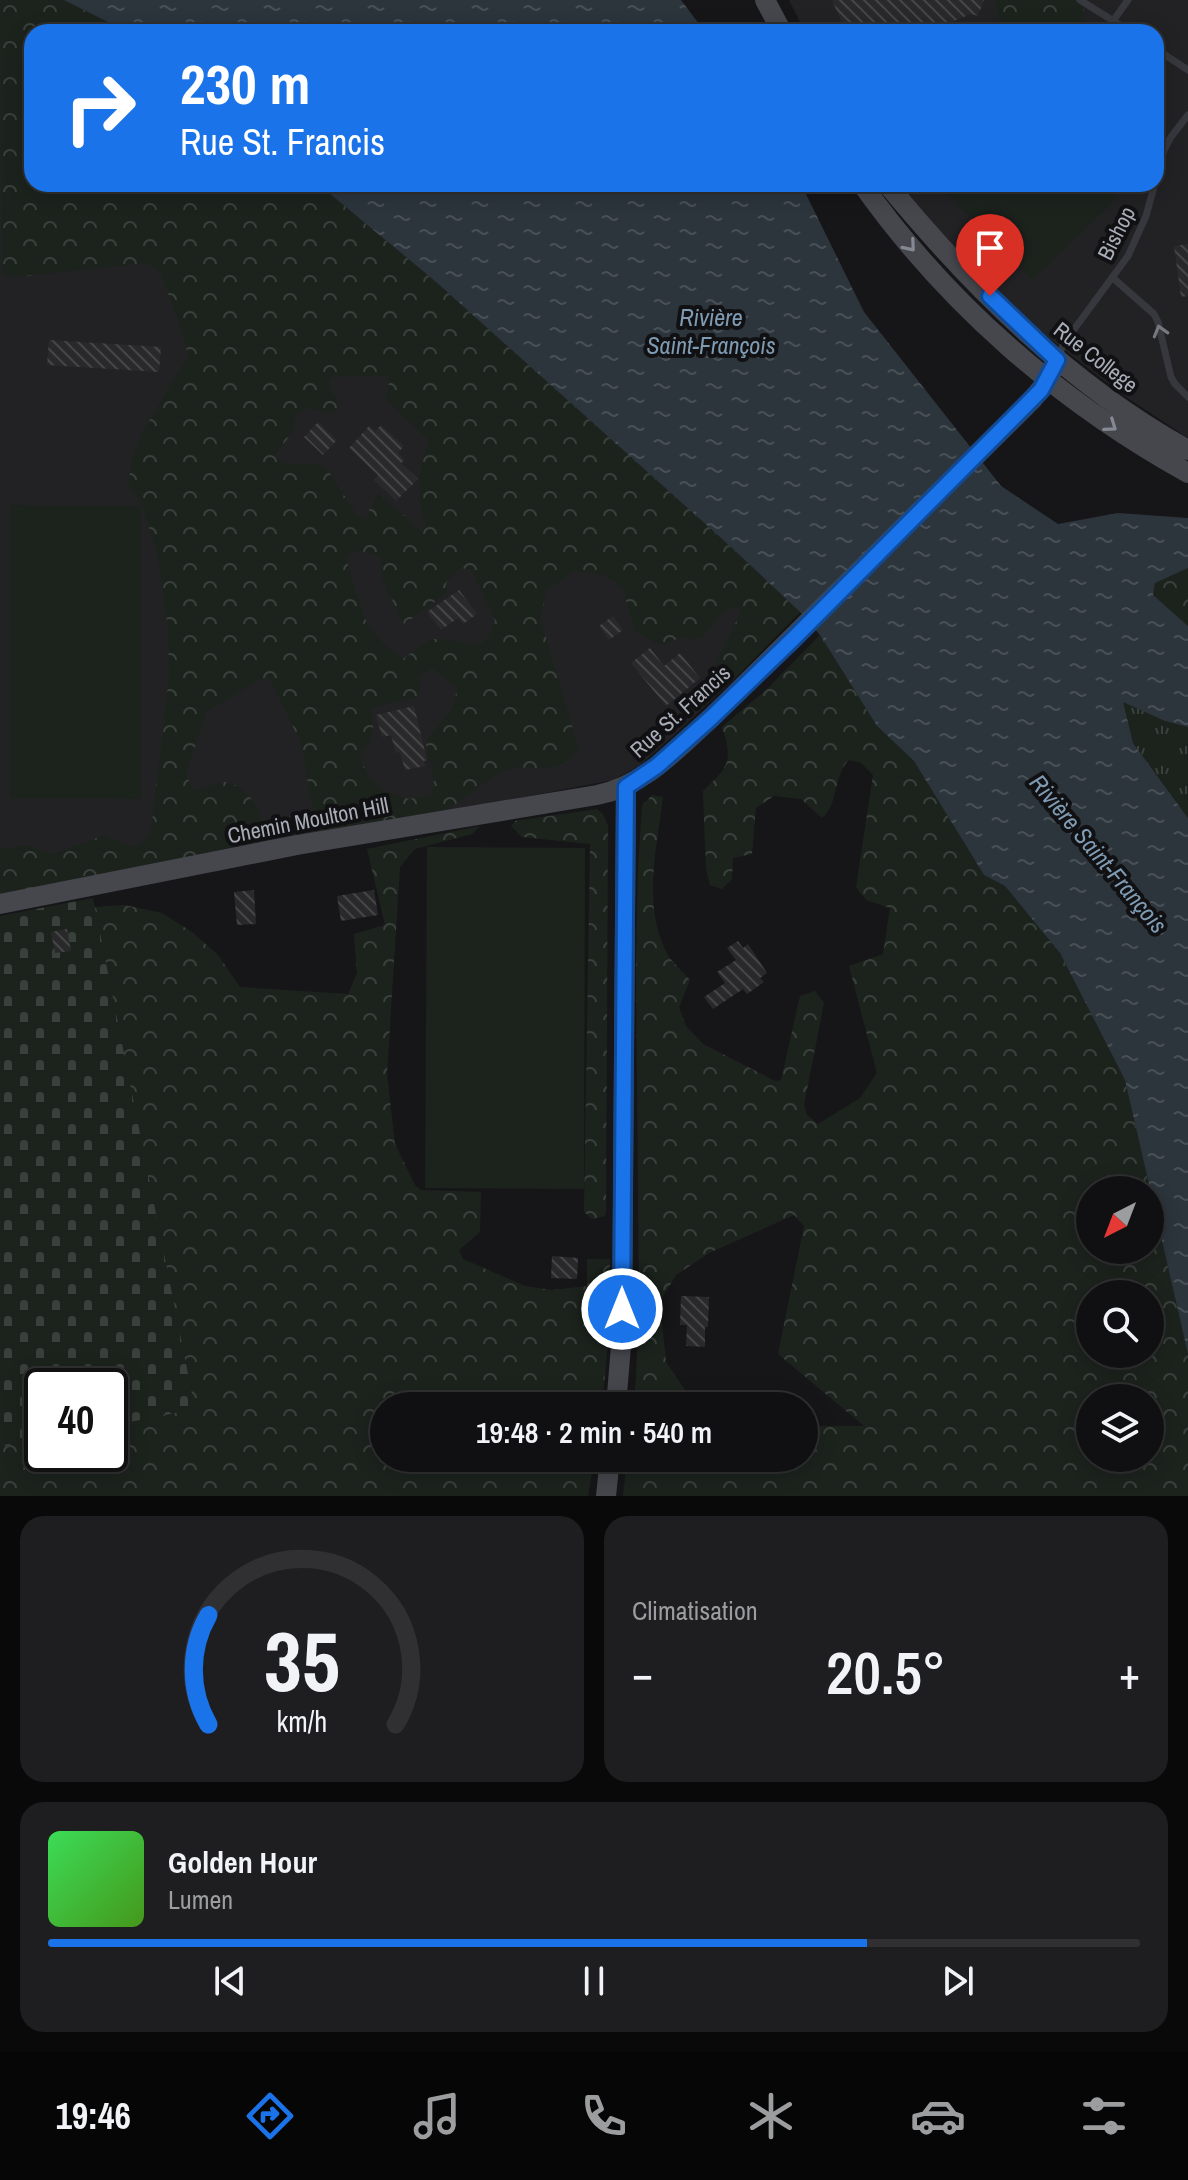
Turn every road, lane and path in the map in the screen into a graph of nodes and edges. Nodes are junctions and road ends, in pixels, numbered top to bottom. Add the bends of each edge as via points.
1 (765, 0) edge
2 (1080, 0) edge
3 (1128, 0) edge
4 (1113, 21) junction
5 (778, 24) edge
6 (1118, 24) edge
7 (1164, 54) edge
8 (1188, 70) edge
9 (1188, 115) edge
10 (1164, 150) edge
11 (868, 192) edge
12 (894, 192) edge
13 (1153, 192) edge
14 (1113, 278) junction
15 (1057, 360) junction
16 (1048, 380) junction
17 (1188, 397) edge
18 (1188, 450) edge
19 (1188, 473) edge
20 (626, 787) junction
21 (0, 904) edge
22 (617, 1392) edge
23 (609, 1472) edge
24 (606, 1496) edge

1 - 5 street
2 - 4 lane
3 - 4 lane
4 - 6 lane
7 - 8 lane
9 - 10 lane, Bishop
11 -> 16 street, Rue College via 949,289
12 - 15 street, Rue College
13 - 14 lane, Bishop via 1139,236
14 - 15 lane
17 -> 14 lane, Bishop via 1171,377 1154,314
15 - 16 street, Rue St. Francis
15 - 18 street, Rue College
16 -> 19 street, Rue College via 1125,436
16 - 20 street, Rue St. Francis via 793,639 681,745
20 - 21 street, Chemin Moulton Hill
20 - 22 street, Rue St. Francis
23 - 24 street

